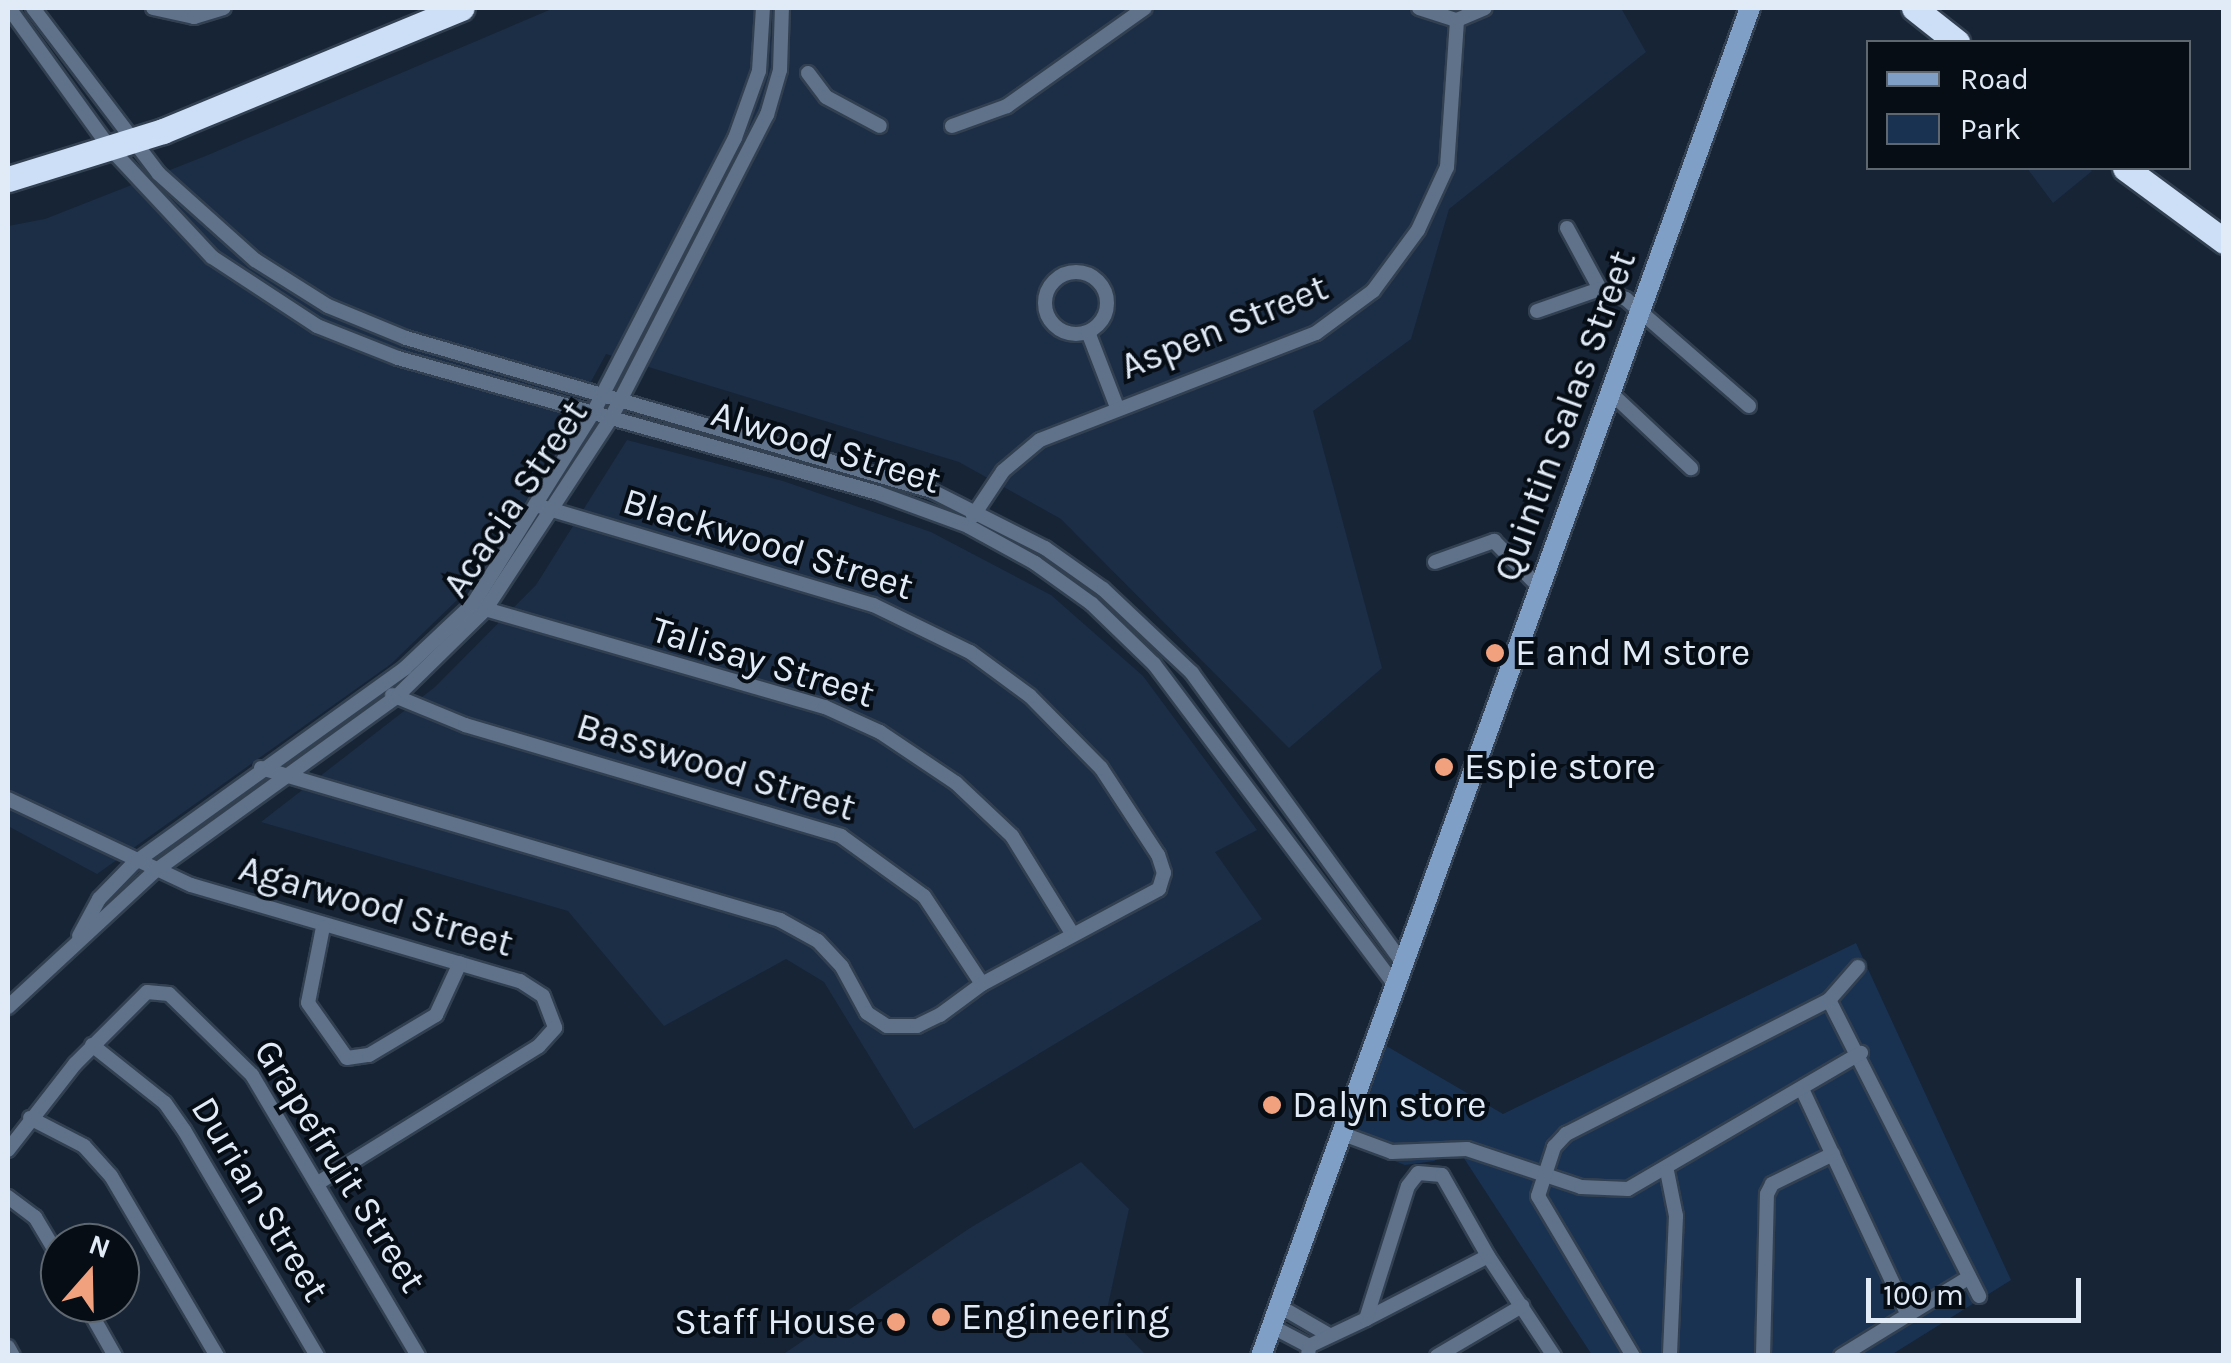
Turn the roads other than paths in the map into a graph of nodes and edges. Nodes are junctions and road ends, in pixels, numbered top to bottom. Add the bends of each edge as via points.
1 (9, 8) edge
2 (33, 8) edge
3 (152, 8) edge
4 (224, 8) edge
5 (462, 8) edge
6 (764, 8) edge
7 (782, 8) edge
8 (1145, 8) edge
9 (1419, 8) edge
10 (1485, 8) edge
11 (1750, 8) edge
12 (1914, 8) edge
13 (1457, 20) junction
14 (1955, 40) edge
15 (808, 73) dead end
16 (880, 126) dead end
17 (952, 126) dead end
18 (120, 145) junction
19 (2127, 170) edge
20 (8, 179) edge
21 (1567, 228) dead end
22 (2224, 242) edge
23 (1600, 289) junction
24 (1642, 309) junction
25 (1537, 311) dead end
26 (1088, 332) junction
27 (1611, 393) junction
28 (602, 396) junction
29 (619, 401) junction
30 (1749, 406) dead end
31 (1117, 407) junction
32 (593, 413) junction
33 (611, 418) junction
34 (1691, 468) dead end
35 (536, 505) junction
36 (977, 510) junction
37 (554, 512) junction
38 (968, 526) junction
39 (1435, 562) dead end
40 (1540, 588) junction
41 (479, 607) junction
42 (379, 686) junction
43 (395, 698) junction
44 (260, 768) junction
45 (282, 775) junction
46 (8, 799) edge
47 (134, 863) junction
48 (1338, 868) junction
49 (155, 871) junction
50 (1316, 883) junction
51 (323, 927) junction
52 (1072, 932) junction
53 (78, 936) junction
54 (460, 962) junction
55 (1404, 965) junction
56 (1858, 967) dead end
57 (982, 984) junction
58 (1396, 988) junction
59 (1830, 1000) junction
60 (8, 1007) edge
61 (92, 1045) junction
62 (1862, 1053) junction
63 (1802, 1089) junction
64 (30, 1118) junction
65 (1343, 1134) junction
66 (8, 1150) edge
67 (1832, 1154) junction
68 (1667, 1171) junction
69 (1541, 1174) junction
70 (318, 1183) junction
71 (8, 1198) edge
72 (40, 1226) edge
73 (1488, 1256) junction
74 (1968, 1278) junction
75 (1979, 1296) dead end
76 (1279, 1306) junction
77 (1522, 1306) junction
78 (1907, 1313) junction
79 (1366, 1319) junction
80 (96, 1323) edge
81 (1271, 1326) junction
82 (1328, 1335) junction
83 (8, 1348) edge
84 (1309, 1351) edge
85 (13, 1356) edge
86 (115, 1356) edge
87 (217, 1356) edge
88 (317, 1356) edge
89 (418, 1356) edge
90 (1261, 1356) edge
91 (1438, 1356) edge
92 (1554, 1356) edge
93 (1633, 1356) edge
94 (1670, 1356) edge
95 (1763, 1356) edge
96 (1842, 1356) edge

1 - 18 street
2 - 18 street
3 - 4 street via 194,17
5 - 18 highway
6 - 28 street, Acacia Street via 758,71 735,138
7 - 29 street, Acacia Street via 780,70 767,115
8 - 17 street via 1007,106
9 - 13 street
10 - 13 street
11 - 24 main road, Quintin Salas Street
12 - 14 highway
13 - 31 street, Aspen Street via 1447,167 1418,230 1374,292 1316,333
15 - 16 street via 826,98
18 - 20 highway
18 - 28 street, Alwood Street via 225,236 328,306 406,338
18 - 32 street, Alwood Street via 212,257 317,326 398,358
19 - 22 highway
21 - 23 street
23 - 24 street
23 - 25 street
24 - 27 main road, Quintin Salas Street
24 - 30 street
26 - 26 street via 1103,320 1106,291 1084,272 1063,274 1048,289 1045,310 1057,328
26 - 31 street
27 - 34 street
27 - 40 main road, Quintin Salas Street
28 - 29 street, Alwood Street
28 - 32 street, Acacia Street
29 - 33 street, Acacia Street
29 - 36 street, Alwood Street via 877,473
31 - 36 street, Aspen Street via 1022,451
32 - 33 street, Alwood Street
32 - 35 street, Acacia Street
33 - 37 street, Acacia Street
33 - 38 street, Alwood Street
35 - 37 street, Blackwood Street
35 - 41 street, Acacia Street
36 - 38 street, Aspen Street
36 - 48 street, Alwood Street via 1102,589 1192,673
37 - 41 street, Acacia Street
37 - 52 street, Blackwood Street via 873,606 970,652 1030,696 1102,768 1152,844 1163,881 1151,895
38 - 50 street, Alwood Street via 1035,563 1130,638 1232,761
39 - 40 street via 1494,541
40 - 55 main road, Quintin Salas Street
41 - 42 street, Acacia Street
41 - 43 street, Acacia Street
41 - 52 street, Talisay Street via 825,706 880,732 956,782 1012,836
42 - 43 street, Basswood Street
42 - 44 street, Acacia Street
43 - 45 street, Acacia Street
43 - 57 street, Basswood Street via 465,725 841,836 924,896
44 - 45 street
44 - 47 street, Acacia Street
45 - 49 street, Acacia Street
45 - 57 street via 780,920 818,941 842,967 867,1013 887,1026 917,1026
46 - 47 street, Agarwood Street
47 - 49 street, Agarwood Street
47 - 53 street, Acacia Street via 99,899
48 - 50 street
48 - 55 street, Alwood Street
49 - 51 street, Agarwood Street
49 - 53 street, Acacia Street
50 - 58 street, Alwood Street
51 - 54 street, Agarwood Street
51 - 54 street via 308,1003 341,1052 354,1060 436,1015
52 - 57 street
53 - 60 street, Acacia Street
54 - 70 street, Agarwood Street via 544,996 554,1018 550,1037
55 - 58 main road, Quintin Salas Street
56 - 59 street
58 - 65 main road, Quintin Salas Street
59 - 62 street
59 - 69 street via 1566,1134
61 - 64 street
61 - 70 street, Grapefruit Street via 147,992 179,1001 232,1051
61 - 88 street, Durian Street via 174,1117
62 - 63 street
62 - 74 street
63 - 67 street
63 - 68 street
64 - 66 street
64 - 87 street via 84,1146 112,1176
65 - 69 street via 1392,1152 1467,1148
65 - 76 main road, Quintin Salas Street
67 - 78 street
67 - 95 street via 1772,1184 1766,1194
68 - 69 street via 1603,1191
68 - 94 street via 1676,1230
69 - 93 street via 1538,1196
70 - 89 street, Grapefruit Street
71 - 72 street
73 - 77 street
73 - 79 street
73 - 79 street via 1442,1175 1418,1174 1408,1186
74 - 75 street
74 - 78 street
76 - 81 main road, Quintin Salas Street
76 - 82 street
77 - 91 street
77 - 92 street
78 - 96 street
79 - 82 street
80 - 86 street
81 - 84 street
81 - 90 main road, Quintin Salas Street
82 - 84 street
83 - 85 street

